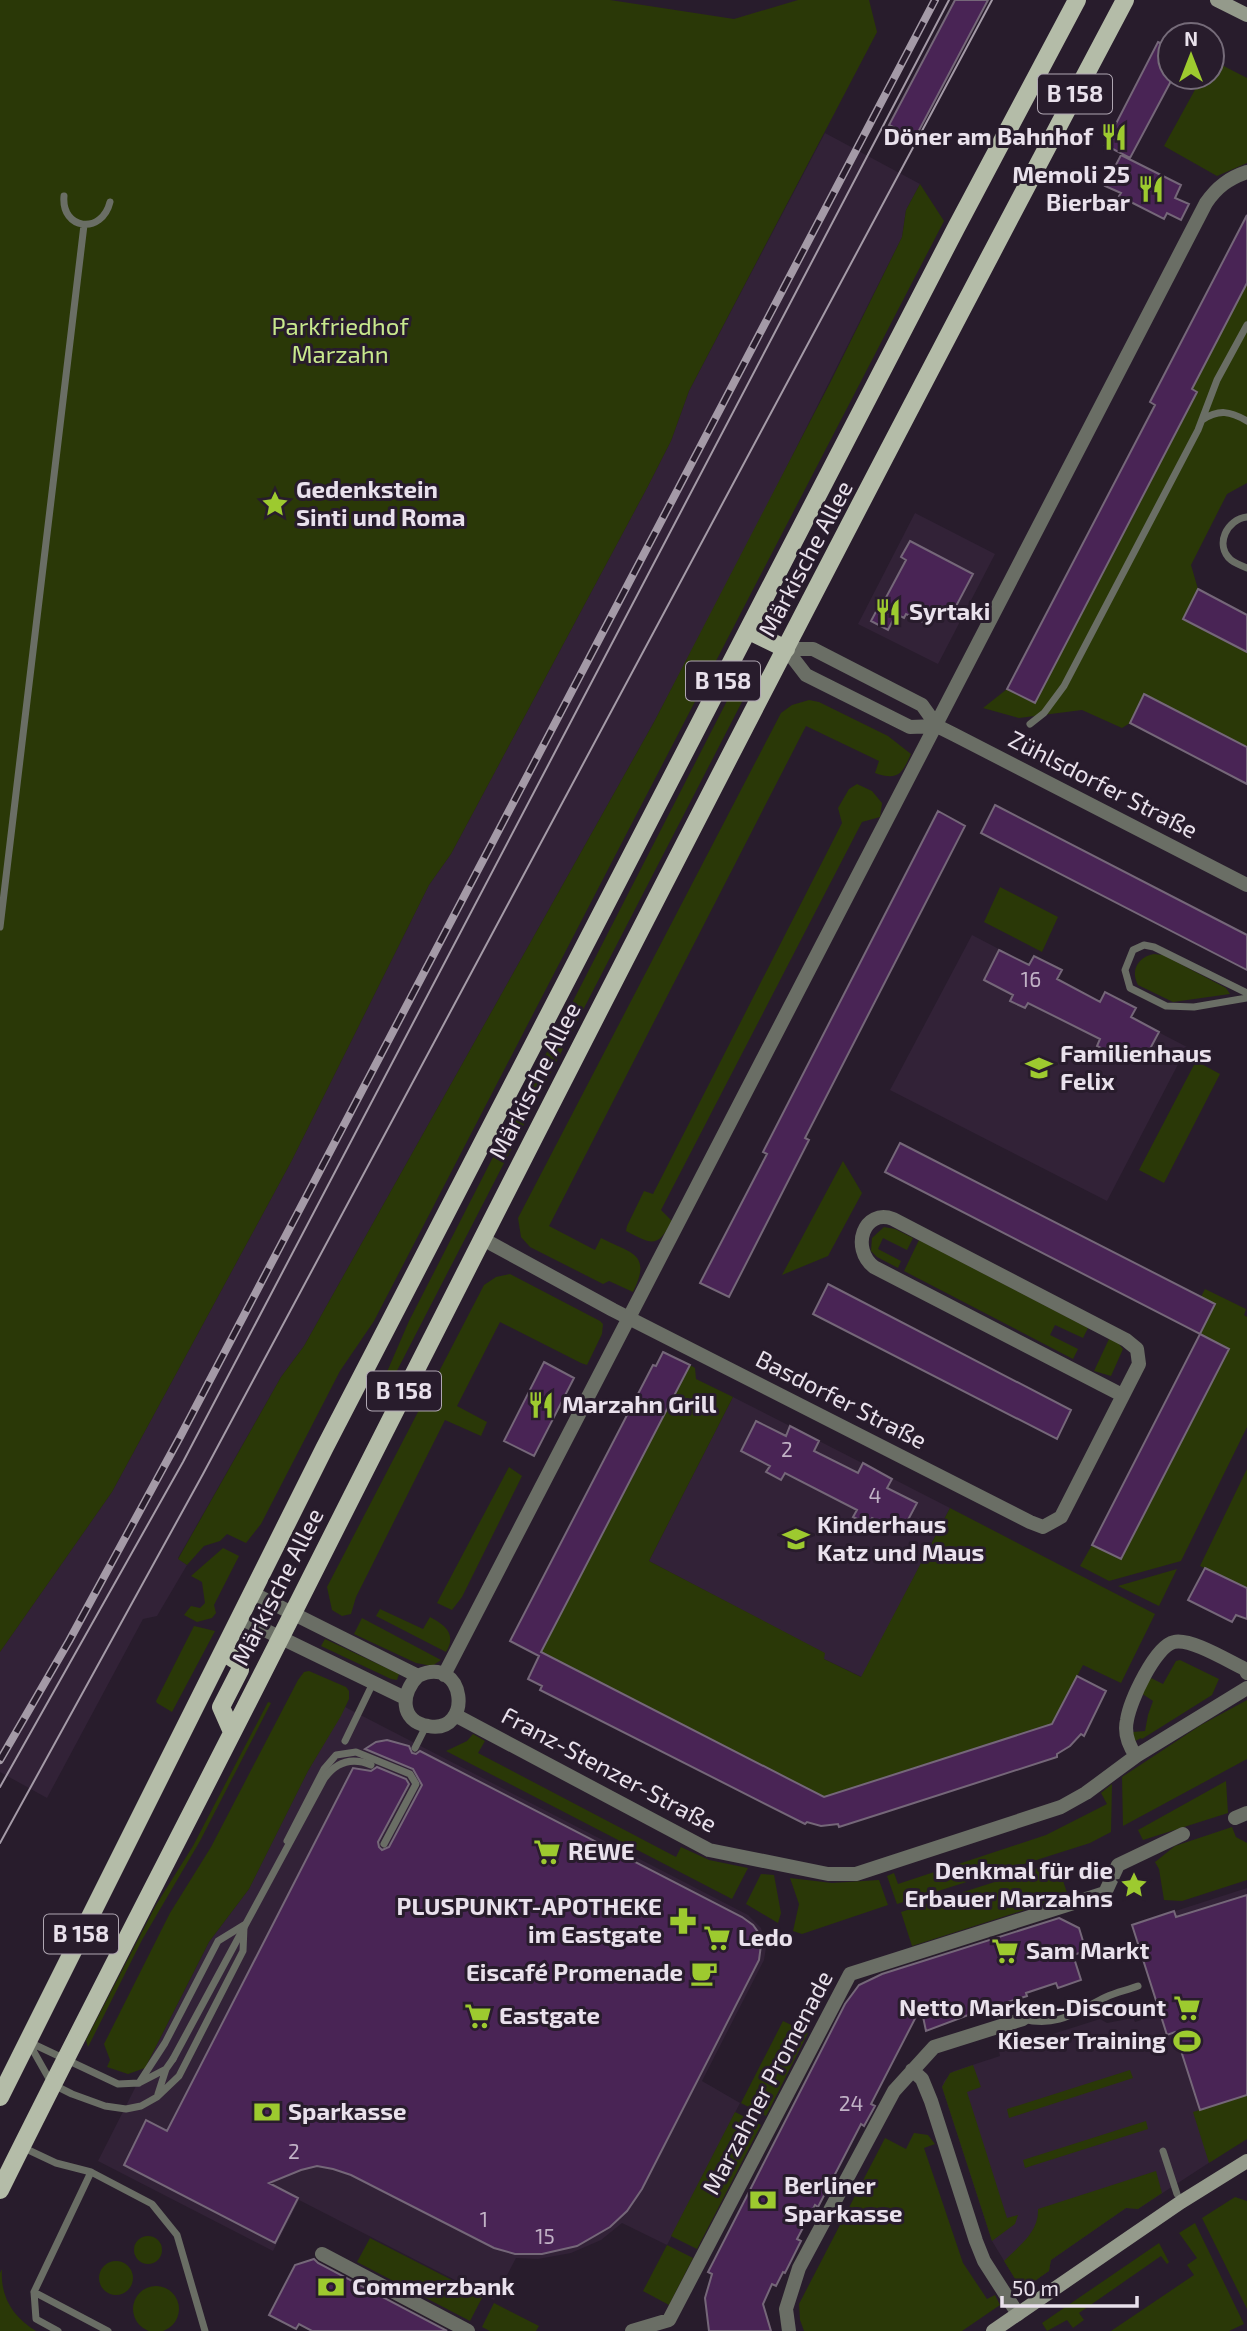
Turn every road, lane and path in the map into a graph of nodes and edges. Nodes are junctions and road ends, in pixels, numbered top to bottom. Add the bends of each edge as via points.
1 (1077, 0) edge
2 (1125, 0) edge
3 (1217, 0) edge
4 (1247, 15) edge
5 (1247, 172) edge
6 (64, 196) dead end
7 (110, 202) dead end
8 (84, 225) junction
9 (1247, 325) edge
10 (1202, 420) junction
11 (1247, 421) edge
12 (1247, 517) edge
13 (1247, 568) edge
14 (749, 631) junction
15 (786, 649) junction
16 (1030, 724) dead end
17 (937, 726) junction
18 (1247, 885) edge
19 (0, 927) edge
20 (1247, 995) edge
21 (481, 1238) junction
22 (629, 1318) junction
23 (1122, 1395) junction
24 (252, 1593) junction
25 (293, 1613) junction
26 (240, 1618) junction
27 (281, 1638) junction
28 (223, 1652) junction
29 (1247, 1673) edge
30 (444, 1675) junction
31 (418, 1676) junction
32 (373, 1683) junction
33 (1247, 1688) edge
34 (405, 1698) junction
35 (455, 1715) junction
36 (426, 1726) junction
37 (232, 1732) junction
38 (345, 1741) dead end
39 (415, 1748) dead end
40 (1136, 1756) junction
41 (371, 1765) dead end
42 (1183, 1833) dead end
43 (384, 1844) dead end
44 (244, 1925) junction
45 (1138, 1986) dead end
46 (1023, 2019) joint
47 (28, 2042) junction
48 (64, 2059) junction
49 (166, 2069) junction
50 (912, 2070) junction
51 (139, 2083) junction
52 (52, 2084) junction
53 (0, 2097) edge
54 (157, 2097) junction
55 (22, 2146) junction
56 (1163, 2151) dead end
57 (1247, 2161) edge
58 (91, 2172) junction
59 (0, 2190) edge
60 (1177, 2194) dead end
61 (322, 2254) dead end
62 (34, 2292) junction
63 (1018, 2314) junction
64 (58, 2331) edge
65 (108, 2331) edge
66 (205, 2331) edge
67 (468, 2331) edge
68 (632, 2331) edge
69 (789, 2331) edge
70 (993, 2331) edge

1 - 14 main road, Märkische Allee / B 158
2 - 15 main road, Märkische Allee / B 158
3 - 4 street
5 - 17 street via 1215,189
6 - 8 lane via 65,211
7 - 8 lane via 102,219
8 - 19 lane
9 - 10 lane via 1217,380
10 - 11 lane via 1223,411
10 - 16 lane via 1063,686
12 - 13 lane via 1231,523 1223,548 1230,559
14 - 15 main road
14 - 24 main road, Märkische Allee / B 158
15 - 17 street, Zühlsdorfer Straße via 813,649 922,705
15 - 17 street, Zühlsdorfer Straße via 806,675 910,727
15 - 21 main road, Märkische Allee / B 158
17 - 18 street, Zühlsdorfer Straße
17 - 22 street
20 - 20 lane via 1154,947 1133,950 1125,970 1130,988 1166,1006 1194,1007
21 - 22 street, Basdorfer Straße
21 - 25 main road, Märkische Allee / B 158
22 - 23 street, Basdorfer Straße via 1044,1527 1061,1517
22 - 30 street
23 - 23 street, Basdorfer Straße via 1139,1364 1131,1343 893,1219 874,1220 864,1230 861,1251 874,1268
24 - 25 street
24 - 26 main road, Märkische Allee / B 158
25 - 27 main road, Märkische Allee / B 158
25 - 31 street
26 - 27 street
26 - 28 main road, Märkische Allee / B 158
27 - 32 street
27 - 37 main road, Märkische Allee / B 158
28 - 37 main road via 240,1663 221,1707
28 - 47 main road, Märkische Allee / B 158
29 - 40 street via 1184,1641 1168,1644 1148,1671 1126,1721 1128,1744
30 - 31 street via 428,1672
30 - 35 street via 452,1680 460,1697
31 - 34 street via 408,1685
32 - 34 street
32 - 38 lane
33 - 40 street, Franz-Stenzer-Straße
34 - 36 street via 410,1716
35 - 36 street via 442,1725
35 - 40 street, Franz-Stenzer-Straße via 709,1850 828,1874 856,1874 1060,1807
36 - 39 lane
37 - 48 main road, Märkische Allee / B 158
41 - 49 lane, bridge via 343,1762 324,1779
42 - 68 street, Marzahner Promenade via 1118,1865 1105,1893 849,1974 668,2320
43 - 44 lane via 416,1780 356,1752 336,1755 324,1769
44 - 51 lane via 219,1941
44 - 54 lane via 243,1951 179,2076
45 - 46 lane via 1054,2021
46 - 50 street via 934,2047
47 - 48 lane
47 - 52 lane
47 - 53 main road, Märkische Allee / B 158
48 - 51 lane via 118,2084
48 - 52 main road, Märkische Allee / B 158
49 - 51 lane
49 - 54 lane
50 - 63 street via 922,2079 931,2101 980,2251
50 - 69 street via 883,2108 799,2268 786,2309
52 - 54 lane via 114,2108 141,2106
52 - 55 main road, Märkische Allee / B 158
55 - 58 lane via 56,2163
55 - 59 main road, Märkische Allee / B 158
56 - 60 lane
57 - 63 street
58 - 62 lane
58 - 66 lane via 152,2204 177,2235
61 - 67 street
62 - 64 lane via 36,2319
62 - 65 lane
63 - 70 street

